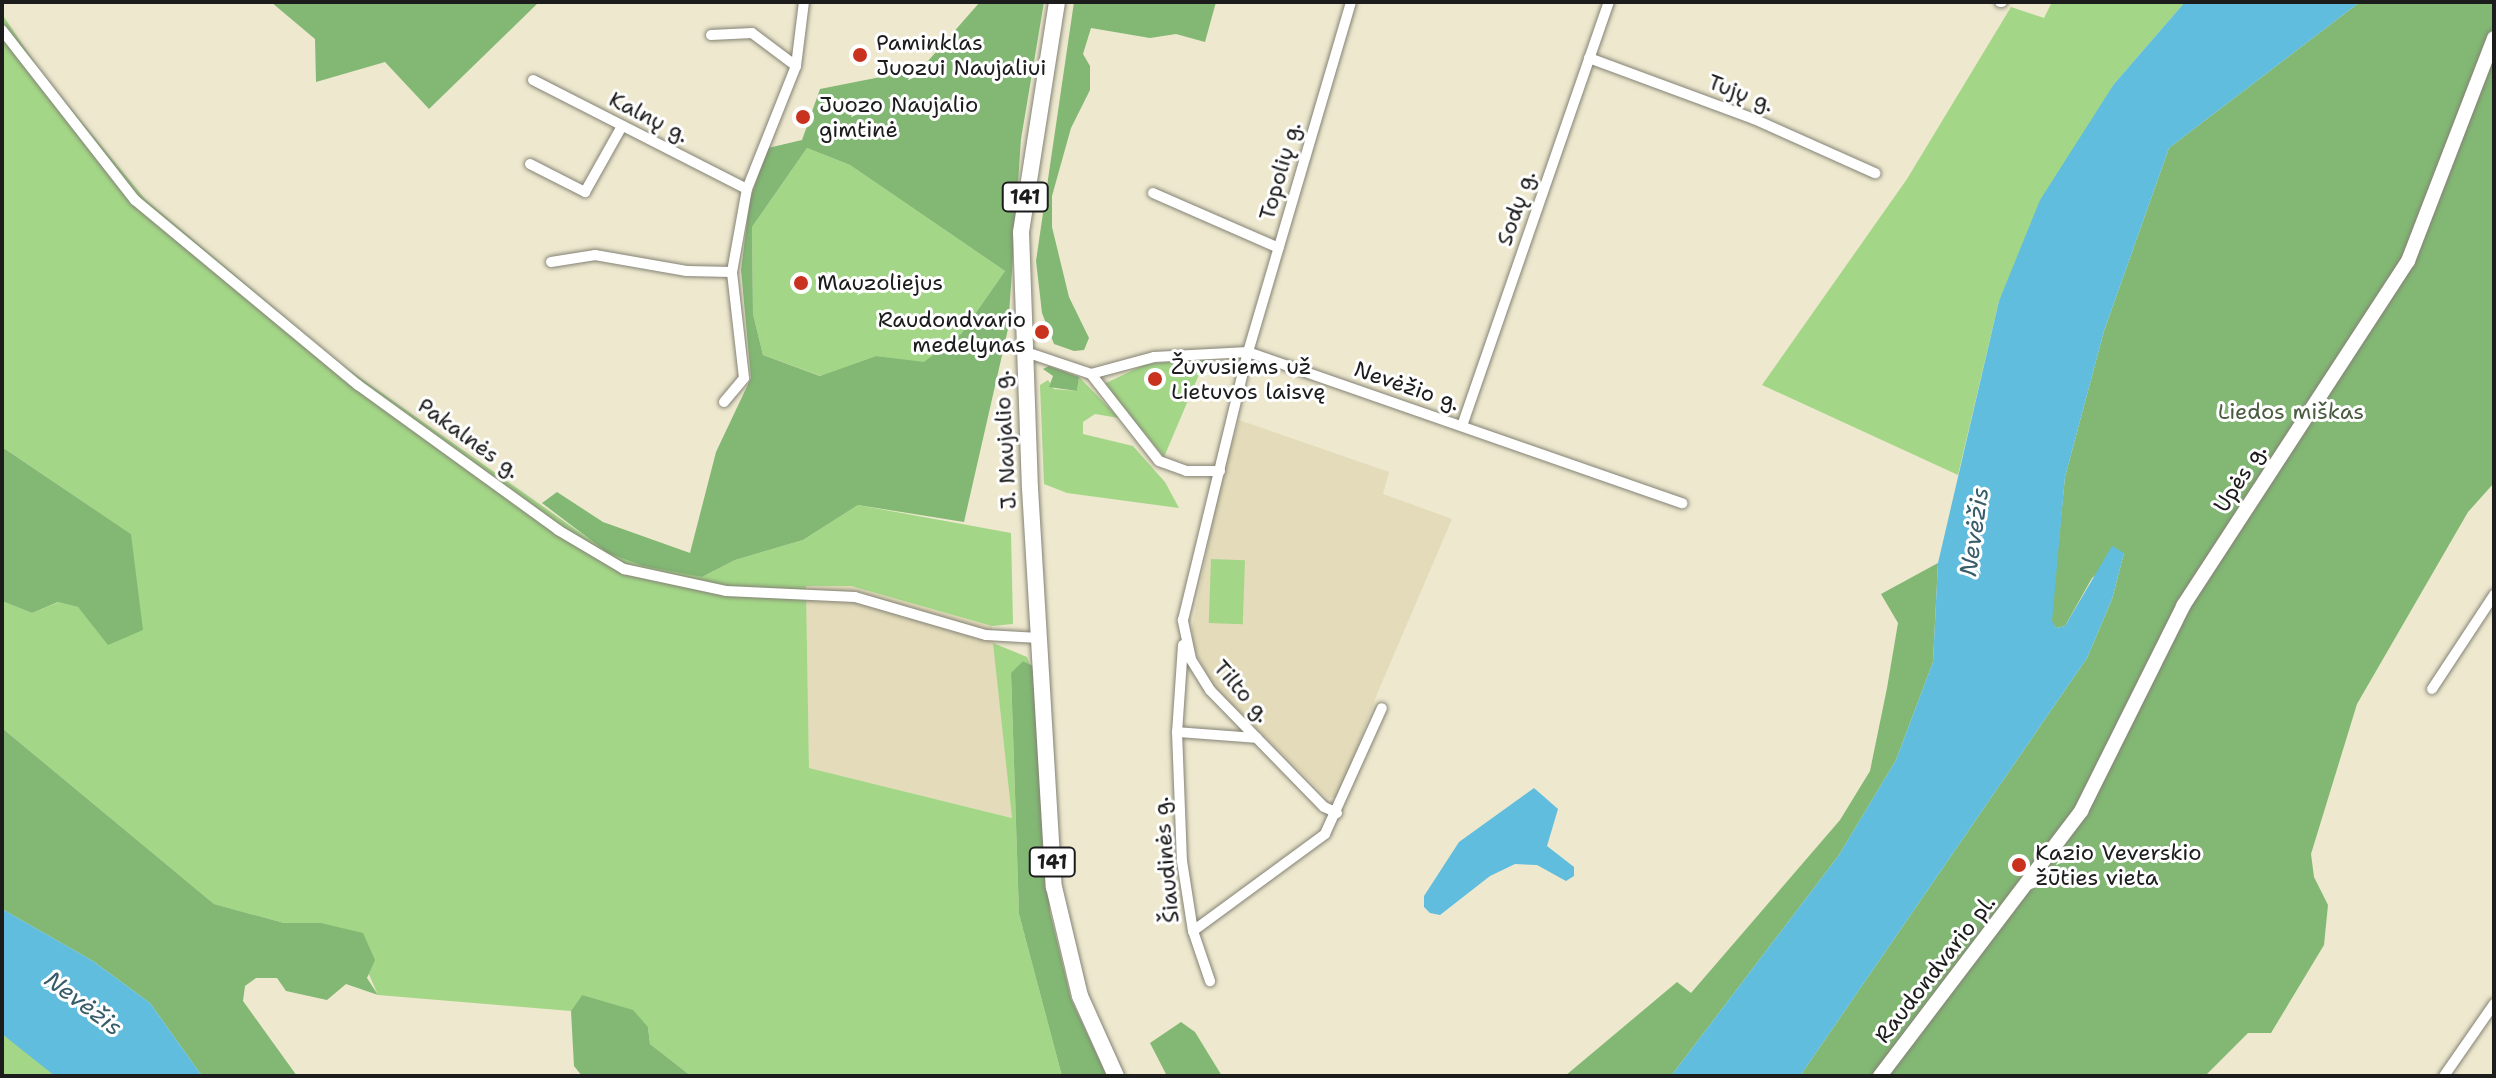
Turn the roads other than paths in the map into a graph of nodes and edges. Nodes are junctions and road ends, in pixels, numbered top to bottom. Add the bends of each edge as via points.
1 (804, 2) edge
2 (1057, 2) edge
3 (1351, 2) edge
4 (1609, 2) edge
5 (2, 30) edge
6 (711, 35) dead end
7 (2494, 38) edge
8 (1589, 58) junction
9 (796, 66) junction
10 (533, 80) dead end
11 (622, 126) junction
12 (530, 164) dead end
13 (1875, 173) dead end
14 (747, 189) junction
15 (1153, 193) dead end
16 (1279, 248) junction
17 (551, 262) dead end
18 (732, 272) junction
19 (1023, 351) junction
20 (1248, 352) junction
21 (1091, 374) junction
22 (724, 402) dead end
23 (1462, 426) junction
24 (1220, 471) junction
25 (1682, 503) dead end
26 (2494, 595) edge
27 (1039, 638) junction
28 (1183, 639) junction
29 (2432, 689) dead end
30 (1382, 708) dead end
31 (1177, 732) junction
32 (1257, 738) junction
33 (2081, 811) joint
34 (1337, 813) junction
35 (1193, 931) junction
36 (1210, 981) dead end
37 (2494, 1004) edge
38 (1116, 1076) edge
39 (1880, 1076) edge
40 (2444, 1076) edge

1 - 9 street
2 - 19 main road, J. Naujalio g. / 141 via 1021,232
3 - 16 street, Topolių g.
4 - 8 street, Sodų g.
5 - 27 street, Pakalnės g. via 135,200 358,385 558,530 624,569 726,591 855,597 986,635
6 - 9 street via 752,33
7 - 33 main road, Upės g. via 2408,261 2183,606
8 - 13 street, Tujų g. via 1754,119
8 - 23 street, Sodų g.
9 - 14 street
10 - 11 street, Kalnų g.
11 - 12 street via 585,192
11 - 14 street, Kalnų g.
14 - 18 street
15 - 16 street
16 - 20 street, Topolių g.
17 - 18 street via 595,255 687,271
18 - 22 street via 744,378
19 - 21 street
19 - 27 main road, J. Naujalio g. / 141
20 - 21 street, Nevėžio g. via 1164,355
20 - 23 street, Nevėžio g.
20 - 24 street
21 - 24 street via 1159,461 1186,471
23 - 25 street, Nevėžio g.
24 - 28 street via 1187,590
26 - 29 street
27 - 38 main road, 141 via 1061,927 1080,996
28 - 31 street, Šiaudinės g.
28 - 32 street, Tilto g. via 1210,690
30 - 34 street
31 - 32 street
31 - 35 street, Šiaudinės g. via 1182,861
32 - 34 street, Tilto g. via 1324,807
33 - 39 main road, Raudondvario pl.
34 - 35 street via 1325,834
35 - 36 street, Šiaudinės g.
37 - 40 street

